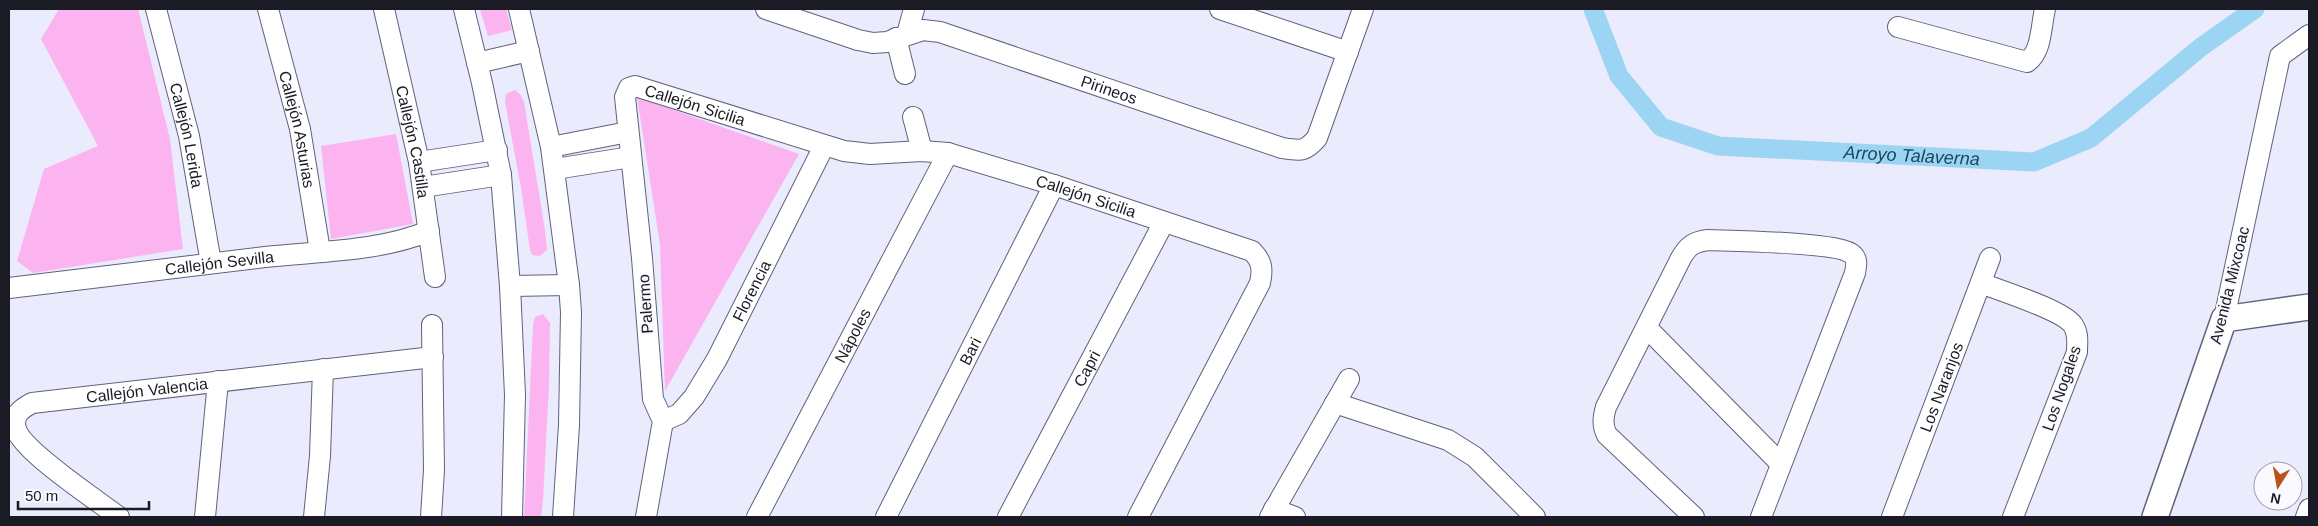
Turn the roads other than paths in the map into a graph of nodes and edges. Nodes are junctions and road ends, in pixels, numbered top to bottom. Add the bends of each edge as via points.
1 (156, 9) edge
2 (268, 9) edge
3 (384, 9) edge
4 (464, 9) edge
5 (519, 9) edge
6 (766, 9) edge
7 (914, 9) edge
8 (1220, 9) edge
9 (1363, 9) edge
10 (2044, 9) edge
11 (1898, 27) dead end
12 (2309, 35) edge
13 (902, 36) junction
14 (529, 51) junction
15 (1348, 52) junction
16 (477, 63) junction
17 (906, 74) dead end
18 (629, 88) joint
19 (913, 117) dead end
20 (628, 132) junction
21 (824, 146) junction
22 (551, 147) junction
23 (497, 150) junction
24 (922, 151) junction
25 (948, 154) junction
26 (631, 157) junction
27 (420, 162) junction
28 (555, 169) junction
29 (501, 175) junction
30 (1054, 185) junction
31 (423, 187) junction
32 (1164, 222) junction
33 (429, 231) junction
34 (320, 251) junction
35 (1990, 258) dead end
36 (211, 263) junction
37 (435, 277) dead end
38 (1981, 283) junction
39 (569, 285) junction
40 (510, 286) junction
41 (9, 288) edge
42 (2309, 307) edge
43 (2224, 319) junction
44 (432, 325) dead end
45 (1647, 328) junction
46 (434, 357) junction
47 (323, 369) junction
48 (1349, 379) dead end
49 (218, 381) junction
50 (1335, 403) junction
51 (664, 421) junction
52 (1780, 463) junction
53 (2309, 509) edge
54 (1272, 513) edge
55 (651, 516) edge
56 (119, 517) edge
57 (205, 517) edge
58 (314, 517) edge
59 (431, 517) edge
60 (512, 517) edge
61 (563, 517) edge
62 (757, 517) edge
63 (886, 517) edge
64 (1008, 517) edge
65 (1138, 517) edge
66 (1295, 517) edge
67 (1535, 517) edge
68 (1694, 517) edge
69 (1761, 517) edge
70 (1892, 517) edge
71 (2014, 517) edge
72 (2155, 517) edge
73 (2306, 517) edge

1 - 36 street, Callejón Lerida via 189,136
2 - 34 street, Callejón Asturias via 300,129
3 - 27 street, Callejón Castilla
4 - 16 street
5 - 14 street
6 - 13 street, Pirineos via 873,43
7 - 13 street
8 - 15 street
9 - 15 street, Pirineos
10 - 11 street via 2037,47 2027,62
12 - 43 street, Avenida Mixcoac via 2280,56
13 - 15 street, Pirineos via 923,30 940,32 1282,148 1299,151 1308,148 1318,138
13 - 17 street
14 - 16 street
14 - 22 street
16 - 23 street
18 - 20 street, Palermo via 625,98
18 - 21 street, Callejón Sicilia via 642,86
19 - 24 street
20 - 22 street
20 - 26 street, Palermo
21 - 24 street, Callejón Sicilia via 870,154
21 - 51 street, Florencia via 717,359 694,397 679,414
22 - 28 street
23 - 27 street
23 - 29 street
24 - 25 street, Callejón Sicilia
25 - 30 street, Callejón Sicilia
25 - 62 street, Nápoles
26 - 28 street
26 - 51 street, Palermo via 653,399
27 - 31 street, Callejón Castilla
28 - 39 street
29 - 31 street
29 - 40 street
30 - 32 street, Callejón Sicilia
30 - 63 street, Bari
31 - 33 street, Callejón Castilla
32 - 64 street, Capri
32 - 65 street, Callejón Sicilia via 1252,251 1260,259 1263,270 1260,283
33 - 34 street, Callejón Sevilla via 406,240
33 - 37 street, Callejón Castilla
34 - 36 street, Callejón Sevilla
35 - 38 street, Los Naranjos
36 - 41 street, Callejón Sevilla
38 - 70 street, Los Naranjos
38 - 71 street, Los Nogales via 2058,313 2073,325 2078,336 2077,352
39 - 40 street
39 - 61 street via 569,425
40 - 60 street via 515,395
42 - 43 street
43 - 72 street, Avenida Mixcoac
44 - 46 street
45 - 52 street
45 - 52 street via 1681,258 1688,246 1696,242 1822,246 1852,254 1856,261 1855,273
45 - 68 street via 1606,407 1603,427 1607,435
46 - 47 street, Callejón Valencia
46 - 59 street
47 - 49 street, Callejón Valencia
47 - 58 street
48 - 50 street
49 - 56 street, Callejón Valencia via 32,403 18,412 16,429 29,448
49 - 57 street
50 - 54 street
50 - 67 street via 1448,440 1475,457
51 - 55 street
52 - 69 street
53 - 73 street
54 - 66 street

